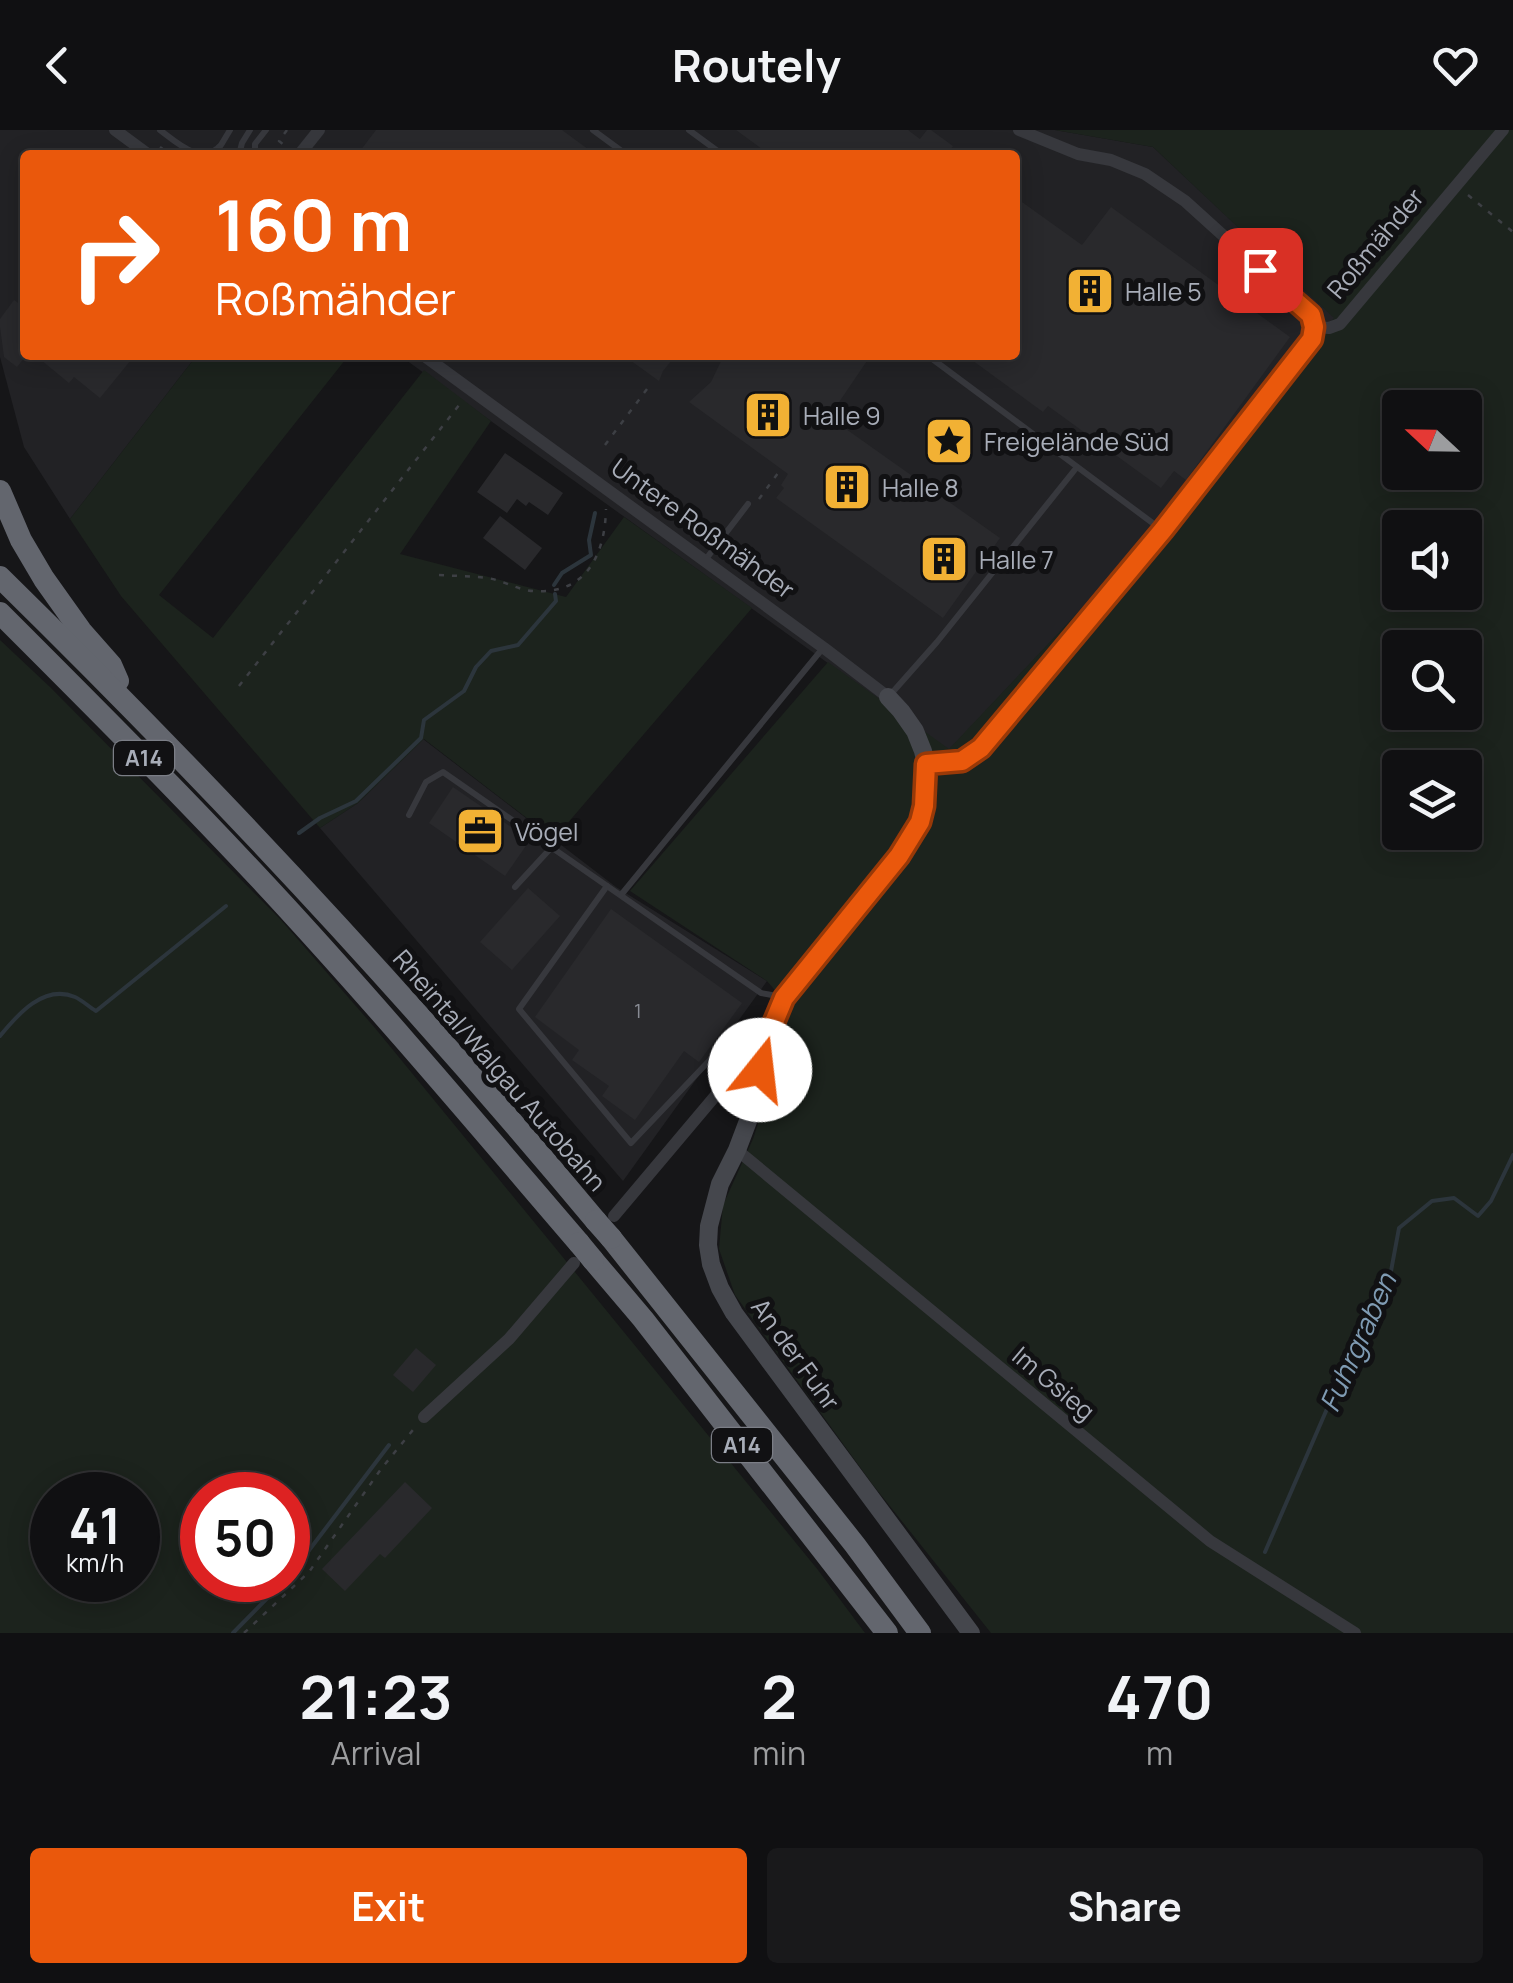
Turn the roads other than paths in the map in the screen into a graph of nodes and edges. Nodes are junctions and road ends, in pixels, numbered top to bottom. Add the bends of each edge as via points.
1 (115, 130) edge
2 (160, 130) edge
3 (230, 130) edge
4 (319, 130) edge
5 (689, 130) edge
6 (1019, 130) edge
7 (1503, 130) edge
8 (596, 131) edge
9 (1045, 135) edge
10 (218, 149) joint
11 (143, 150) edge
12 (190, 150) edge
13 (221, 150) edge
14 (302, 150) edge
15 (621, 150) edge
16 (716, 150) edge
17 (1314, 327) junction
18 (433, 360) edge
19 (934, 360) edge
20 (1077, 467) junction
21 (0, 490) edge
22 (748, 504) dead end
23 (1163, 530) junction
24 (705, 560) junction
25 (0, 577) edge
26 (0, 613) edge
27 (824, 648) junction
28 (888, 697) junction
29 (128, 702) junction
30 (926, 764) junction
31 (409, 815) dead end
32 (550, 848) junction
33 (607, 886) junction
34 (515, 888) dead end
35 (621, 895) junction
36 (784, 998) junction
37 (735, 1063) junction
38 (760, 1070) junction
39 (737, 1150) junction
40 (607, 1225) junction
41 (582, 1255) junction
42 (424, 1416) road end
43 (887, 1633) edge
44 (920, 1633) edge
45 (970, 1633) edge
46 (1355, 1633) edge

1 - 11 street
2 - 12 lane
3 - 10 lane
4 - 14 street
5 - 16 lane
6 - 9 street
7 - 17 street, Roßmähder via 1340,324
8 - 15 lane
9 - 17 street via 1078,154 1144,174 1184,201 1311,315
10 - 13 lane
17 - 23 street, Roßmähder via 1312,339
18 - 24 street, Untere Roßmähder
19 - 20 lane
20 - 23 lane
20 - 28 lane
21 - 29 highway via 44,579 111,665
22 - 24 lane
23 - 30 street, Roßmähder via 981,748 962,761
24 - 27 street, Untere Roßmähder
25 - 29 highway, Rheintal/Walgau Autobahn / A14
26 - 41 highway, Rheintal/Walgau Autobahn / A14 via 366,995
27 - 28 street, Untere Roßmähder
27 - 35 lane
28 - 30 main road, Untere Roßmähder via 916,731
29 - 40 highway, Rheintal/Walgau Autobahn / A14
30 - 36 main road via 924,806 906,846
31 - 32 lane via 426,782 443,772
32 - 33 lane
32 - 34 lane
33 - 35 lane
33 - 37 lane via 519,1009 631,1143 726,1042
35 - 36 lane via 762,993
36 - 38 main road
37 - 38 street
37 - 40 street via 716,1096
38 - 39 main road, An der Fuhr
39 - 45 main road, An der Fuhr via 708,1226 720,1288
39 - 46 street, Im Gsieg via 1210,1542
40 - 44 highway, Rheintal/Walgau Autobahn / A14
41 - 42 street via 509,1340
41 - 43 highway, Rheintal/Walgau Autobahn / A14 via 643,1319

